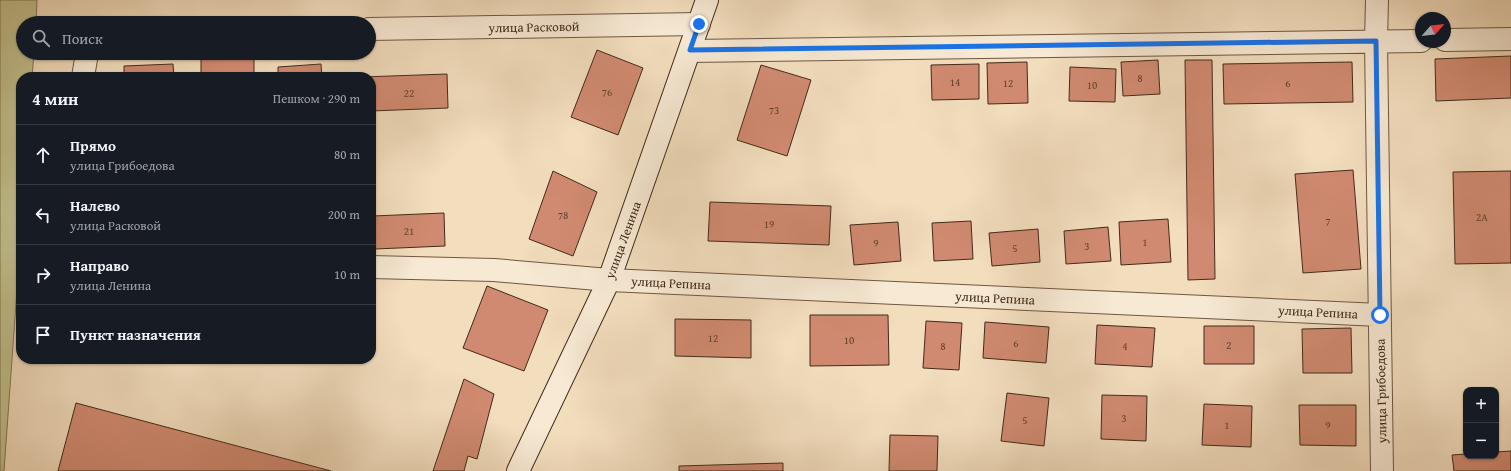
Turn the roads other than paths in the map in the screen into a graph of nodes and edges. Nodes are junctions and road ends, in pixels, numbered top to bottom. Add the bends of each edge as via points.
1 (707, 0) edge
2 (1377, 0) edge
3 (699, 24) junction
4 (376, 29) edge
5 (1511, 39) edge
6 (1451, 40) edge
7 (1376, 41) junction
8 (1415, 41) edge
9 (690, 50) junction
10 (86, 60) edge
11 (84, 72) edge
12 (376, 267) edge
13 (609, 280) junction
14 (1380, 315) junction
15 (518, 471) edge
16 (1382, 471) edge

1 - 3 street, улица Ленина
2 - 7 street, улица Грибоедова
3 - 4 street, улица Расковой
3 - 9 street, улица Ленина
5 - 6 street
7 - 8 street
7 - 9 street
7 - 14 street, улица Грибоедова
9 - 13 street, улица Ленина
10 - 11 street
12 - 13 street, улица Репина via 494,270
13 - 14 street, улица Репина
13 - 15 street, улица Ленина
14 - 16 street, улица Грибоедова

